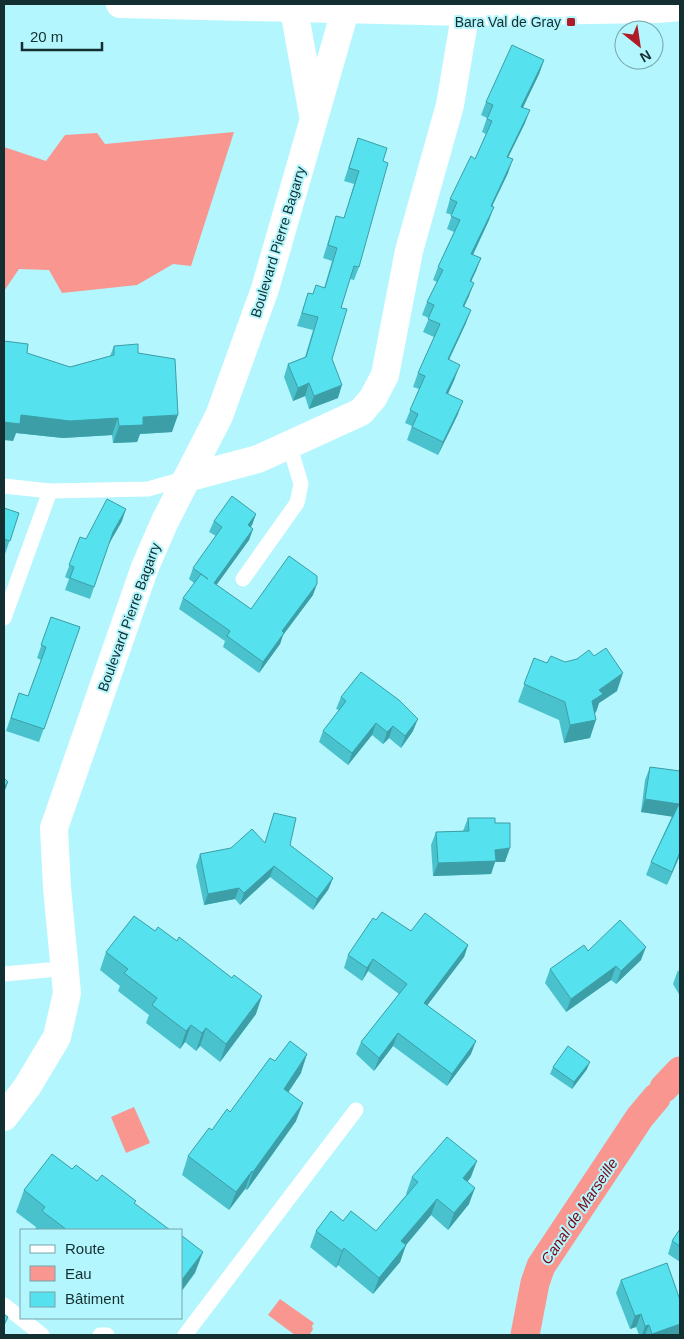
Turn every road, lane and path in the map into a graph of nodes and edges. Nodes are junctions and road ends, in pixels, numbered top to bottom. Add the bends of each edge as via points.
1 (120, 4) edge
2 (293, 6) edge
3 (347, 6) edge
4 (680, 7) edge
5 (466, 8) edge
6 (314, 121) junction
7 (289, 444) junction
8 (187, 478) junction
9 (4, 486) edge
10 (50, 492) junction
11 (243, 579) dead end
12 (4, 618) edge
13 (48, 970) dead end
14 (4, 974) edge
15 (356, 1110) dead end
16 (4, 1117) edge
17 (4, 1305) edge
18 (20, 1318) edge
19 (22, 1319) edge
20 (42, 1335) edge
21 (100, 1335) edge
22 (107, 1335) edge
23 (185, 1335) edge

1 - 2 street
2 - 3 street
2 - 6 street, Boulevard Pierre Bagarry
3 - 5 street
3 - 6 street, Boulevard Pierre Bagarry
4 - 5 street
5 - 7 street via 450,105 409,251 385,375 374,398 361,412
6 - 8 street, Boulevard Pierre Bagarry via 266,289 219,416
7 - 8 street via 258,459
7 - 11 lane via 301,484 297,503
8 - 10 lane via 148,489
8 - 16 street, Boulevard Pierre Bagarry via 144,567 54,828 67,993 56,1037 27,1087
9 - 10 lane
10 - 12 lane
13 - 14 lane
15 - 23 lane
17 - 18 lane
19 - 20 lane
21 - 22 lane

